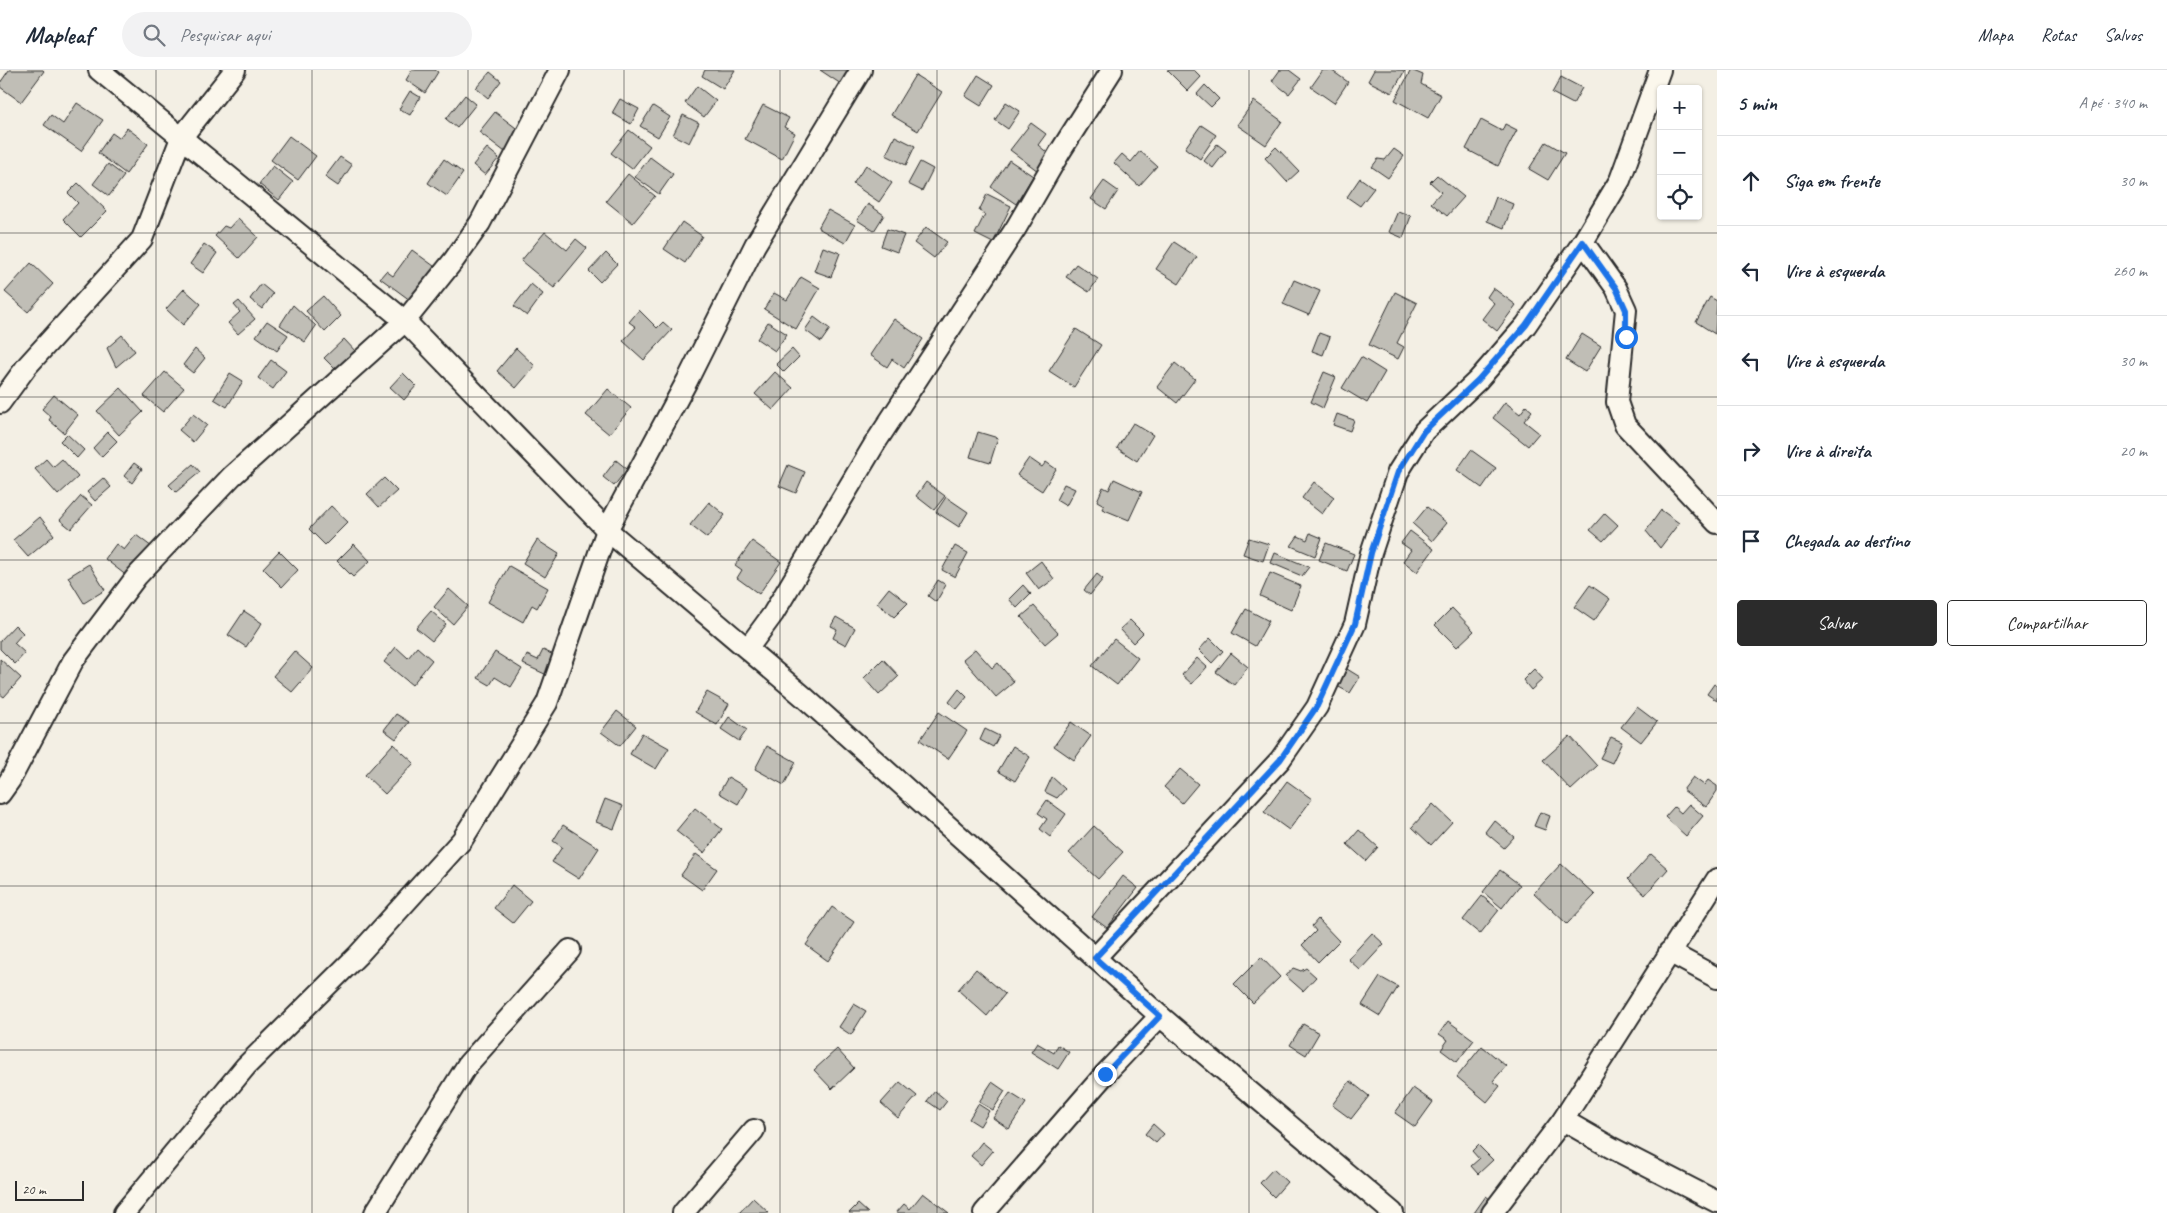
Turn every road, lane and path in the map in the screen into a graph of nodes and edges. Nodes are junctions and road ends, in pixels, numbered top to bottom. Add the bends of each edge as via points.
1 (99, 70) edge
2 (235, 70) edge
3 (560, 70) edge
4 (862, 70) edge
5 (1112, 70) edge
6 (1660, 70) edge
7 (181, 138) junction
8 (1583, 242) junction
9 (404, 321) junction
10 (0, 403) edge
11 (1717, 523) edge
12 (607, 530) junction
13 (748, 648) junction
14 (0, 794) edge
15 (1717, 879) edge
16 (570, 950) dead end
17 (1669, 952) junction
18 (1095, 958) junction
19 (1717, 978) edge
20 (1160, 1016) junction
21 (1563, 1120) junction
22 (754, 1130) dead end
23 (1717, 1202) edge
24 (124, 1213) edge
25 (375, 1213) edge
26 (683, 1213) edge
27 (984, 1213) edge
28 (1393, 1213) edge
29 (1492, 1213) edge

1 - 7 street
2 - 7 street
3 - 9 street via 480,224
4 - 12 street via 755,245
5 - 13 street via 1016,228 874,445 773,614
6 - 8 street via 1620,180
7 - 9 street
7 - 10 street via 142,240 27,366
8 - 11 street via 1616,288 1626,310 1617,402 1626,425
8 - 18 street via 1526,325 1478,380 1424,431 1398,472 1371,553 1355,624 1317,706 1280,760
9 - 12 street
9 - 14 street via 232,476 137,576 73,661
12 - 13 street
12 - 24 street via 547,703 462,840 358,955 246,1066
13 - 18 street
15 - 17 street
16 - 25 street via 468,1064
17 - 19 street
17 - 21 street
18 - 20 street
20 - 27 street
20 - 28 street
21 - 23 street
21 - 29 street
22 - 26 street

